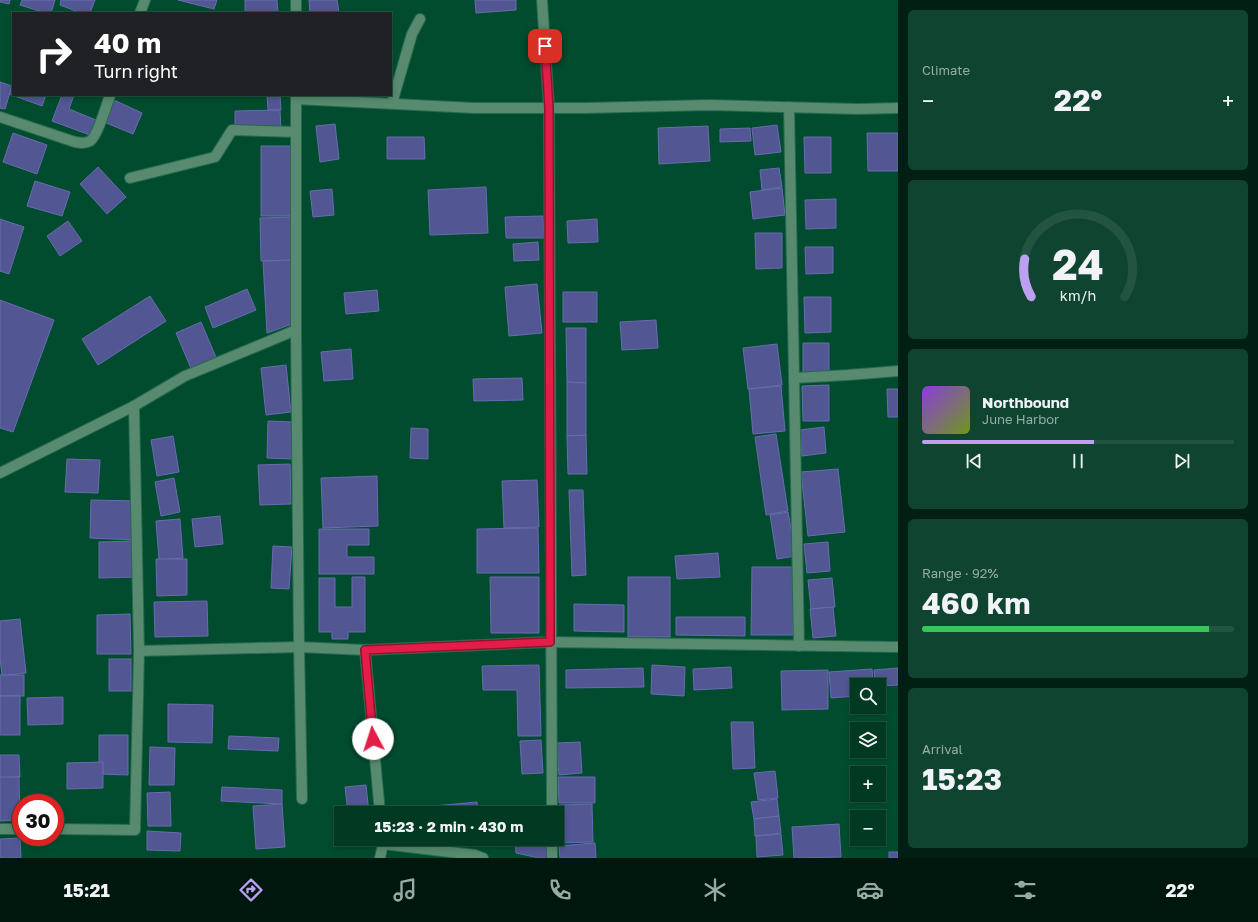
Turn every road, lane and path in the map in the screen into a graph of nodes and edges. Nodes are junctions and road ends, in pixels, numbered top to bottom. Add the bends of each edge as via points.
1 (145, 0) edge
2 (296, 0) edge
3 (542, 0) edge
4 (140, 12) edge
5 (296, 12) edge
6 (420, 19) dead end
7 (110, 96) edge
8 (296, 97) edge
9 (392, 103) junction
10 (789, 107) junction
11 (549, 108) junction
12 (898, 108) edge
13 (0, 116) edge
14 (296, 132) junction
15 (130, 178) dead end
16 (296, 330) junction
17 (898, 371) edge
18 (794, 378) junction
19 (134, 406) junction
20 (0, 473) edge
21 (550, 642) junction
22 (799, 646) junction
23 (299, 647) junction
24 (898, 647) edge
25 (365, 650) junction
26 (139, 651) junction
27 (302, 799) dead end
28 (379, 806) edge
29 (552, 806) edge
30 (0, 829) edge
31 (12, 829) edge
32 (64, 829) edge
33 (382, 846) edge
34 (416, 846) edge
35 (552, 846) edge
36 (380, 858) edge
37 (483, 858) edge
38 (552, 858) edge

1 - 4 street
2 - 5 street
3 - 11 street
6 - 9 street via 412,34
7 - 13 street via 96,135 86,143 75,142
8 - 9 street
8 - 14 street
9 - 11 street via 474,108
10 - 11 street via 710,105
10 - 12 street
10 - 18 street
11 - 21 street
14 - 15 street via 232,130 215,157
14 - 16 street
16 - 19 street via 186,376
16 - 23 street
17 - 18 street
18 - 22 street
19 - 20 street
19 - 26 street
21 - 22 street
21 - 25 street
21 - 29 street
22 - 24 street
23 - 25 street
23 - 26 street
23 - 27 street
25 - 28 street
26 - 32 street via 135,830
30 - 31 street
33 - 36 street
34 - 37 street
35 - 38 street

